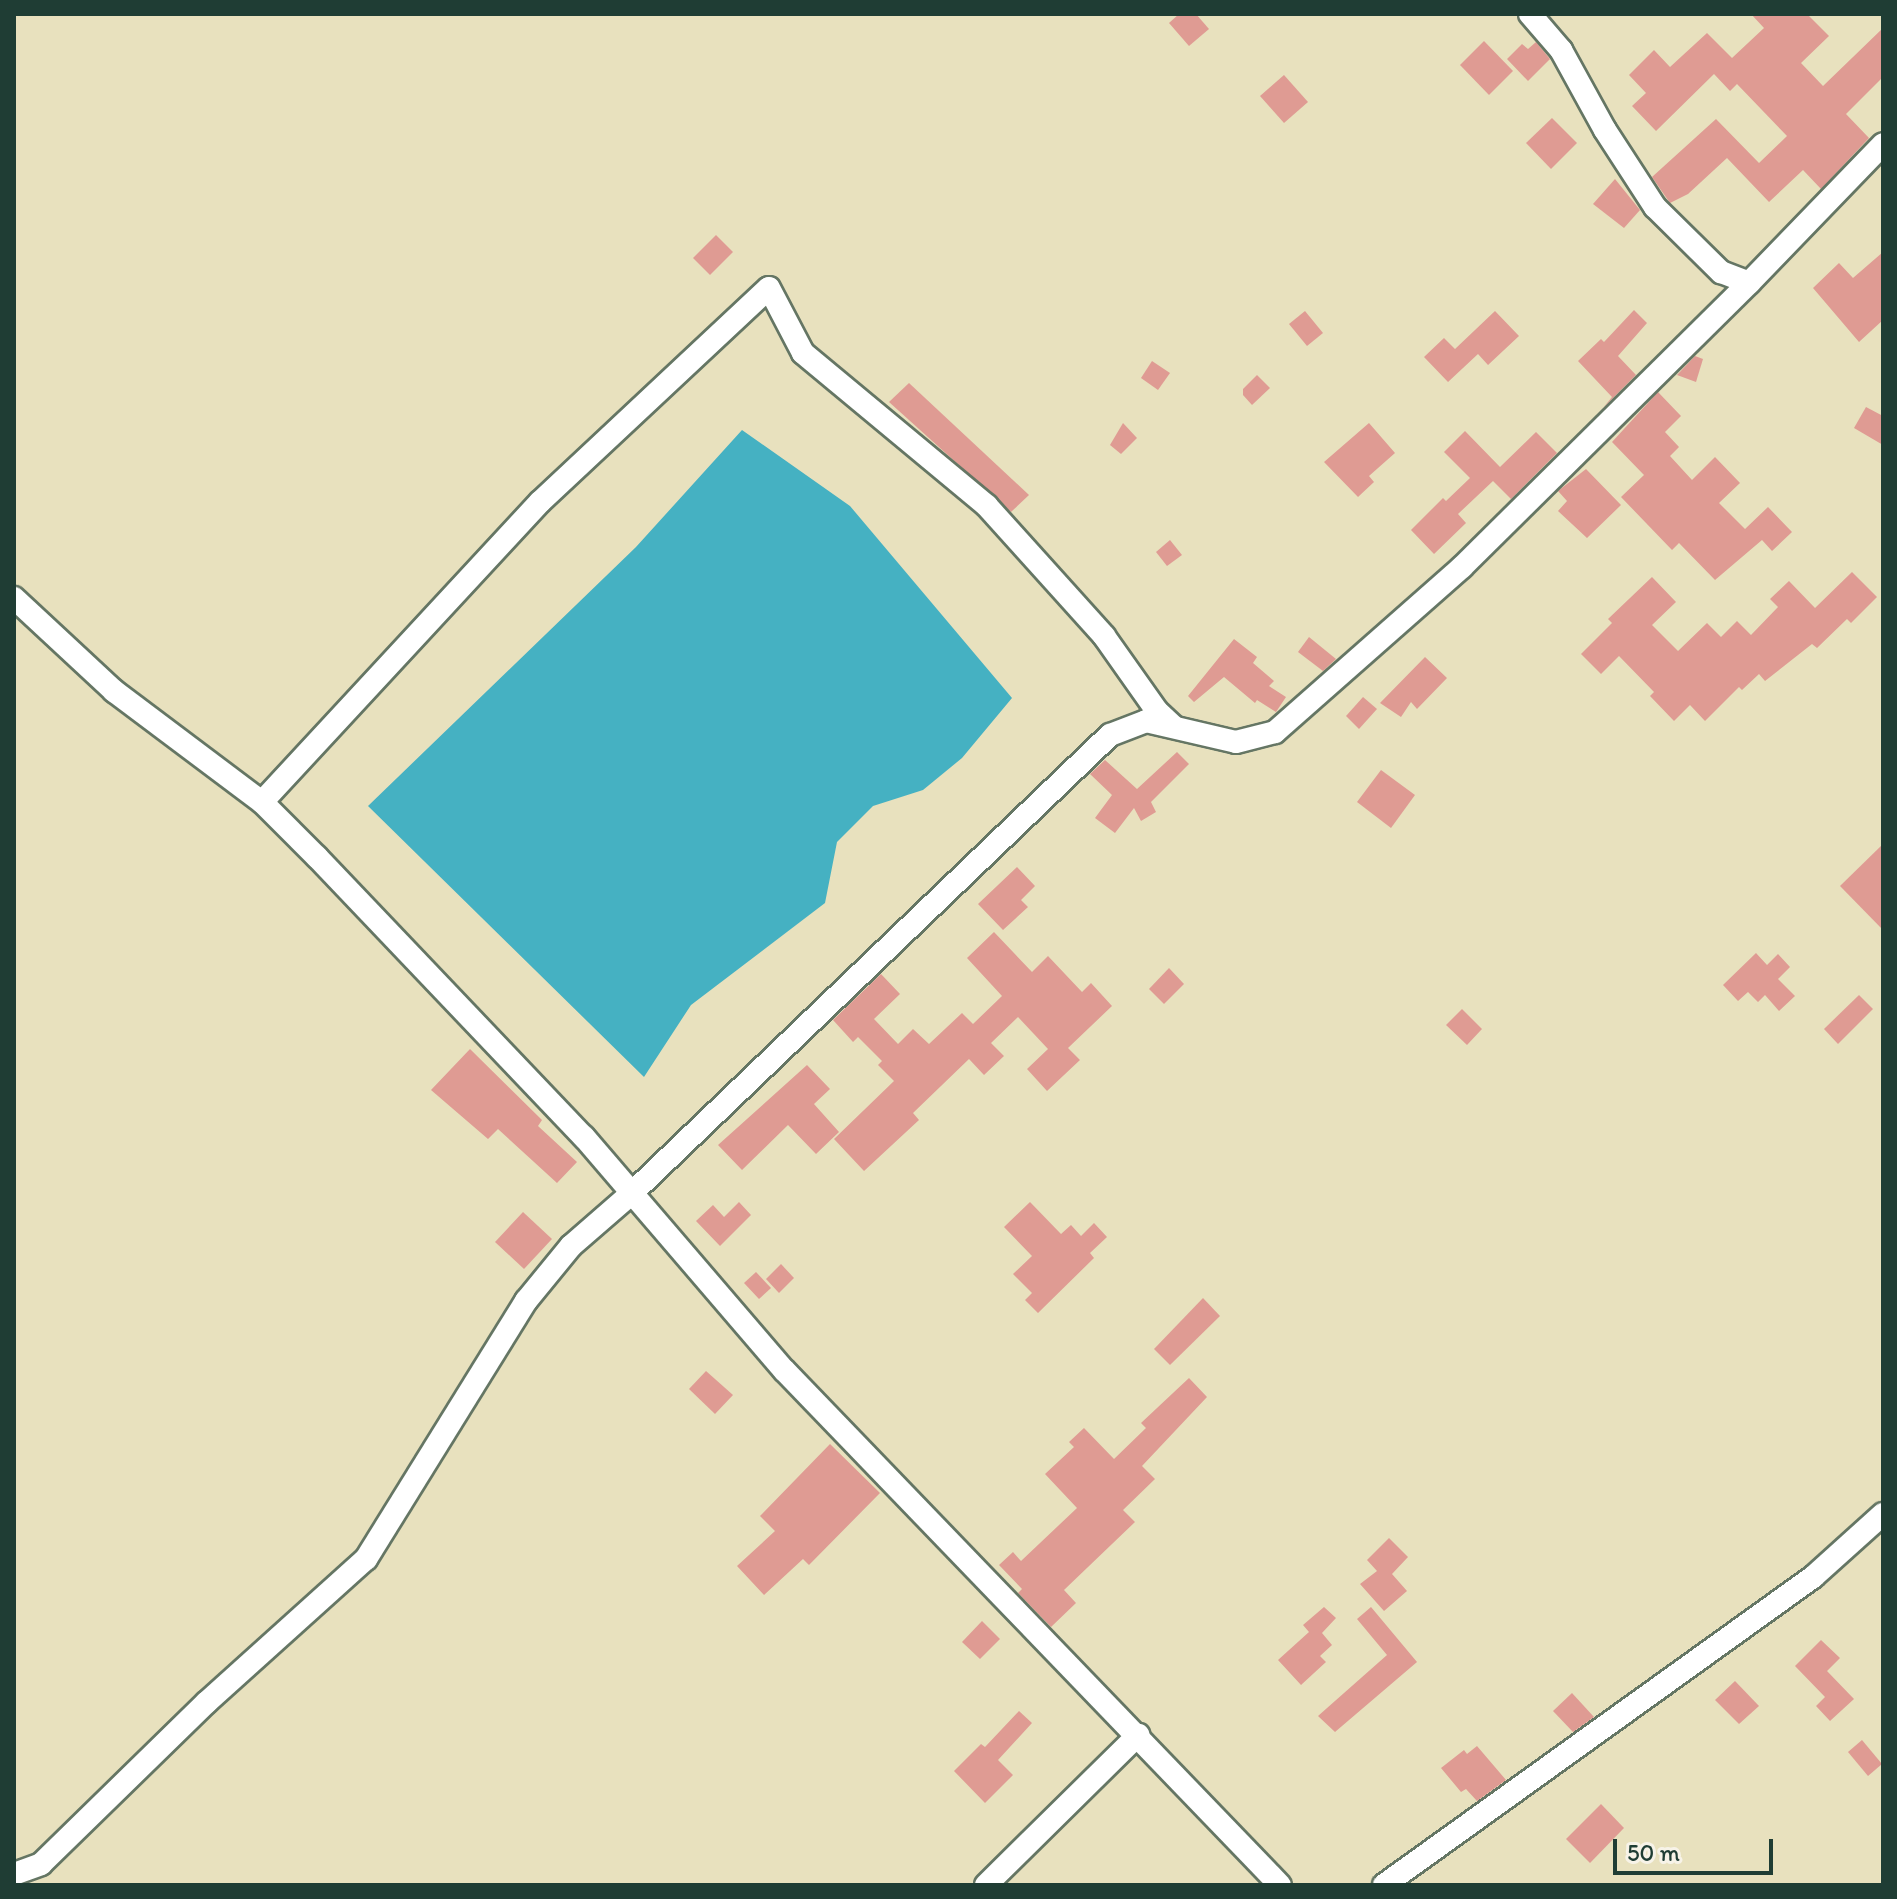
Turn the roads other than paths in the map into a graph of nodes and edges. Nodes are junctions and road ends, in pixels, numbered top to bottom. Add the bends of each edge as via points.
1 (1530, 14) edge
2 (1883, 144) edge
3 (1749, 283) junction
4 (14, 598) edge
5 (1175, 728) junction
6 (262, 802) junction
7 (632, 1193) junction
8 (1883, 1514) edge
9 (1138, 1735) junction
10 (14, 1874) edge
11 (986, 1885) edge
12 (1280, 1885) edge
13 (1384, 1885) edge

1 - 3 street via 1561,50 1655,207 1721,272
2 - 3 street
3 - 5 street via 1462,567 1275,732 1236,742
4 - 6 street via 114,691
5 - 6 street via 1104,636 987,506 803,353 769,288 540,502
5 - 7 street via 1146,721 1110,735
6 - 7 street
7 - 9 street via 784,1370
7 - 10 street via 571,1246 526,1301 366,1559 207,1702 41,1864
8 - 13 street via 1813,1577
9 - 11 street
9 - 12 street

